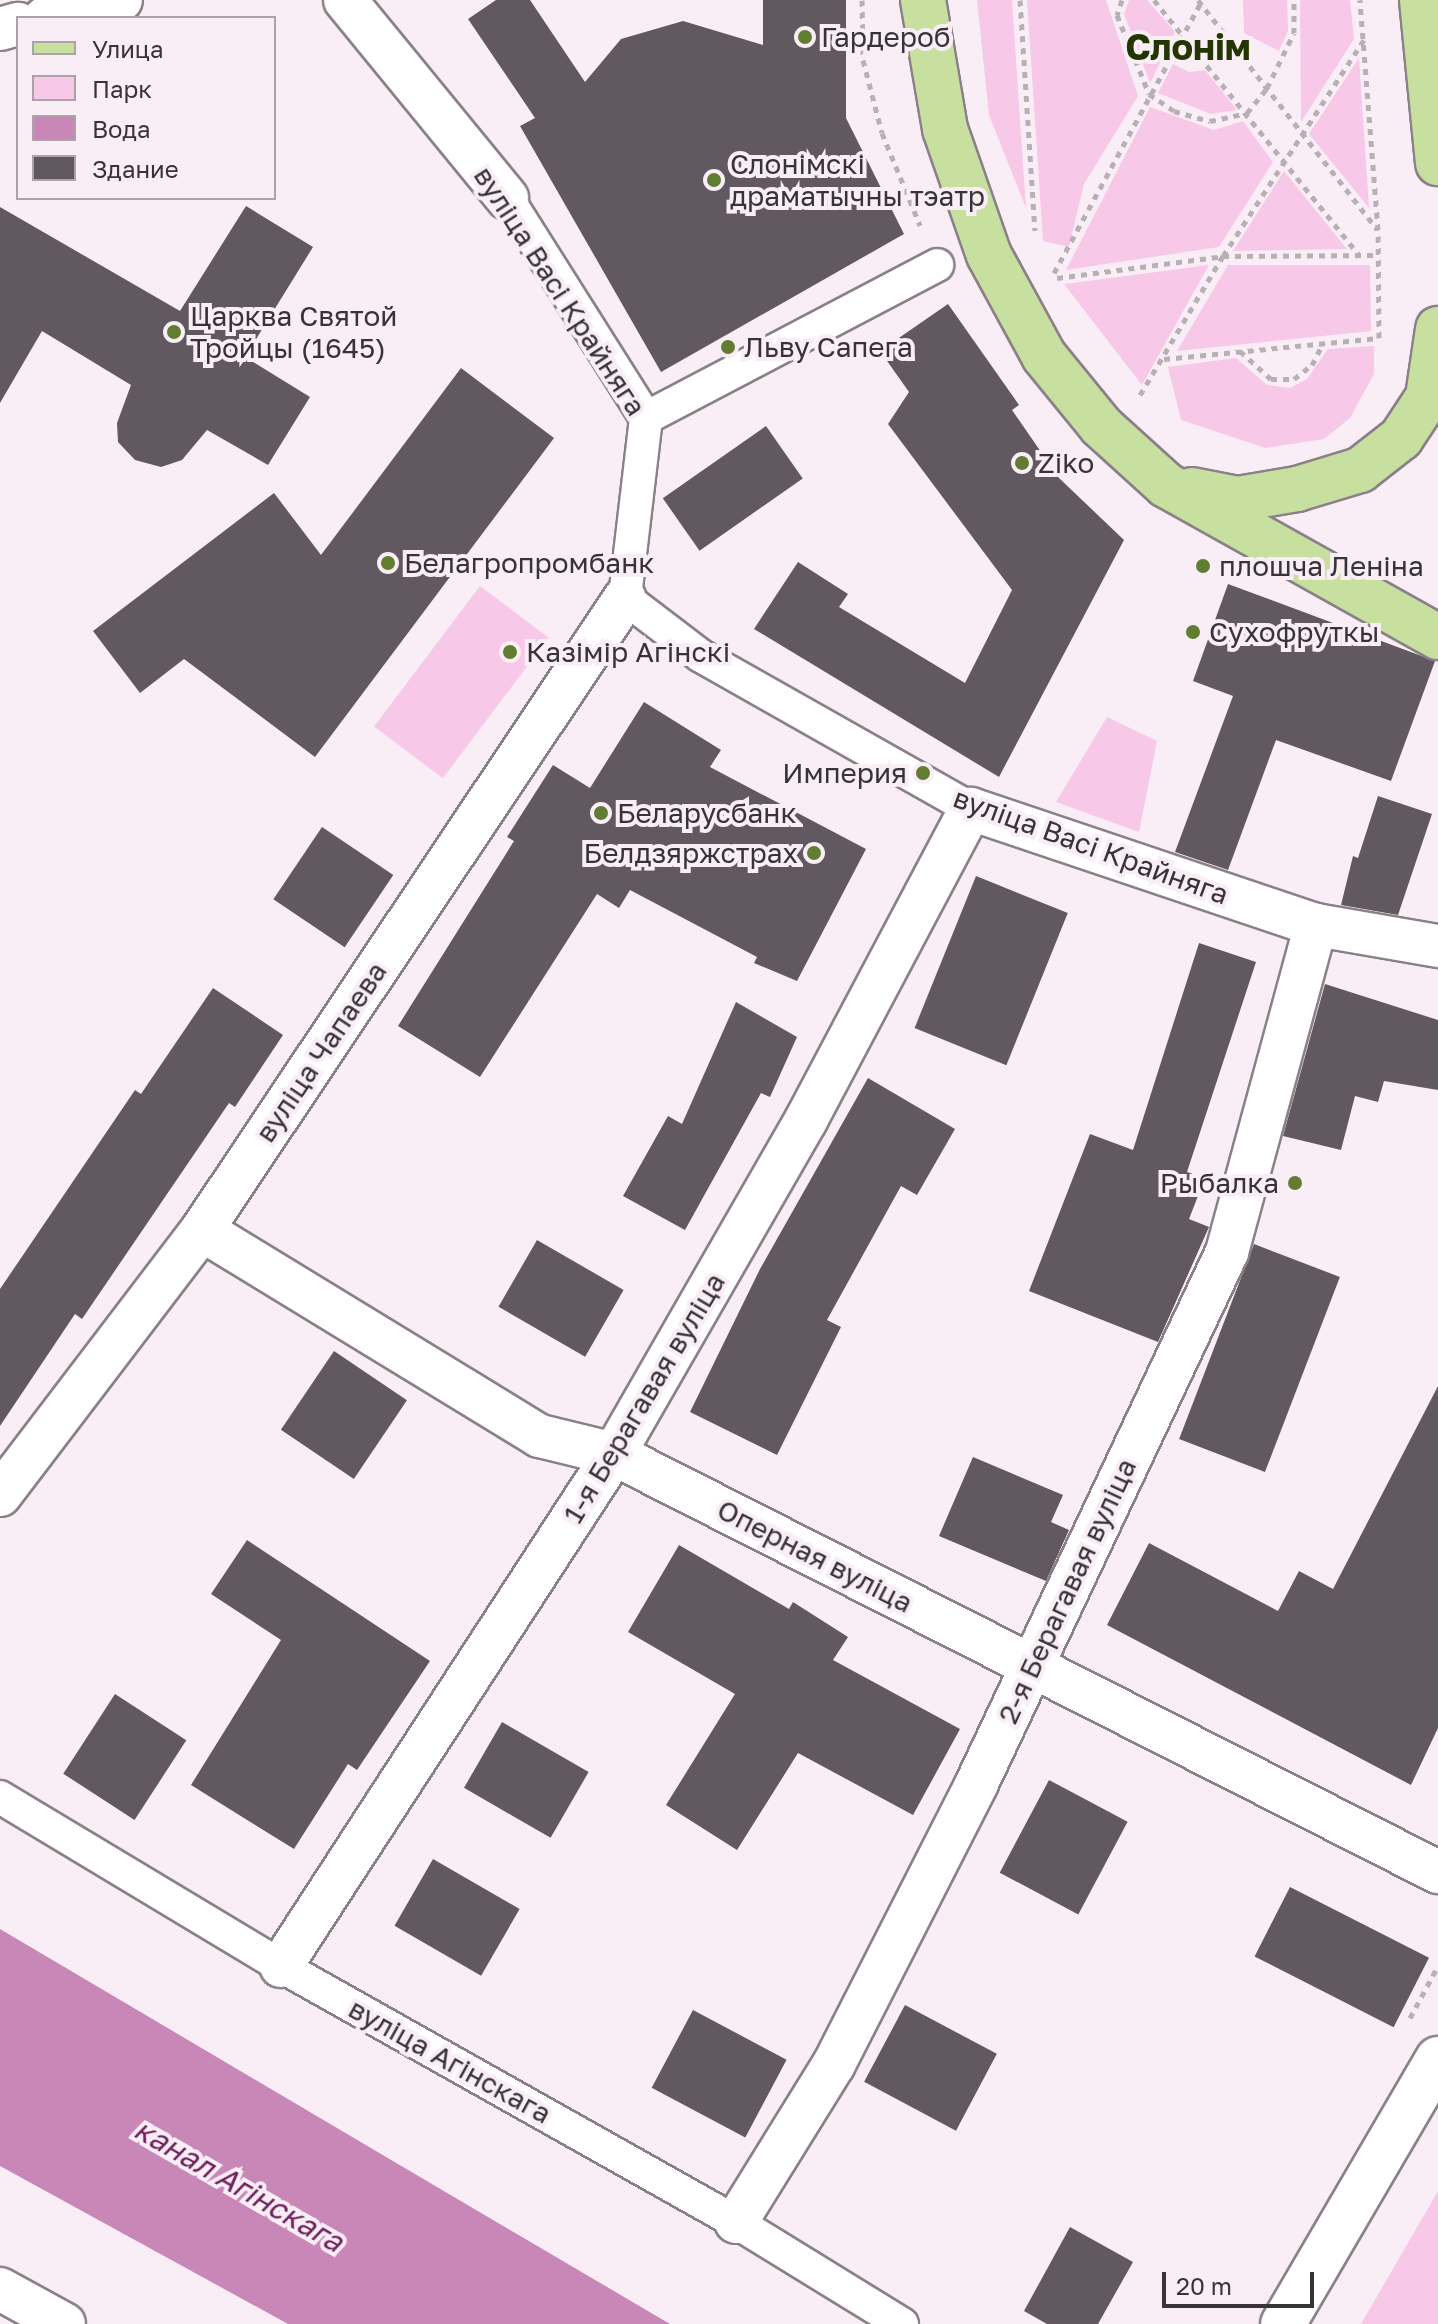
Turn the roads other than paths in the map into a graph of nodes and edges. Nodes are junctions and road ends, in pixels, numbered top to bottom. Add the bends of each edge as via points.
1 (121, 0) edge
2 (345, 0) edge
3 (923, 0) edge
4 (1422, 0) edge
5 (53, 16) edge
6 (1438, 163) edge
7 (507, 198) joint
8 (937, 265) road end
9 (1438, 329) edge
10 (646, 418) junction
11 (1166, 485) junction
12 (625, 598) junction
13 (1438, 637) edge
14 (971, 809) junction
15 (1316, 925) junction
16 (1438, 946) edge
17 (202, 1230) junction
18 (614, 1454) junction
19 (0, 1495) edge
20 (1032, 1666) junction
21 (0, 1797) edge
22 (1438, 1872) edge
23 (281, 1966) junction
24 (1438, 2059) edge
25 (736, 2222) junction
26 (0, 2289) edge
27 (64, 2324) edge
28 (902, 2324) edge
29 (1283, 2324) edge

1 - 5 street
2 - 7 street, вуліца Васі Крайняга
3 - 11 main road via 945,129 989,255 1044,356 1101,426
4 - 6 main road
7 - 10 street, вуліца Васі Крайняга
8 - 10 street
9 - 11 main road via 1428,397 1401,438 1360,470 1238,499
10 - 12 street, вуліца Васі Крайняга
11 - 13 main road
12 - 14 street, вуліца Васі Крайняга via 701,656
12 - 17 street, вуліца Чапаева
14 - 15 street, вуліца Васі Крайняга
14 - 18 street, 1-я Берагавая вуліца via 806,1120
15 - 16 street, вуліца Васі Крайняга
15 - 20 street, 2-я Берагавая вуліца via 1227,1252
17 - 18 street, Оперная вуліца via 540,1436
17 - 19 street, вуліца Чапаева
18 - 20 street, Оперная вуліца
18 - 23 street, 1-я Берагавая вуліца
20 - 22 street, Оперная вуліца
20 - 25 street, 2-я Берагавая вуліца via 834,2064
21 - 23 street, вуліца Агінскага
23 - 25 street, вуліца Агінскага
24 - 29 main road
25 - 28 street, вуліца Агінскага
26 - 27 street

